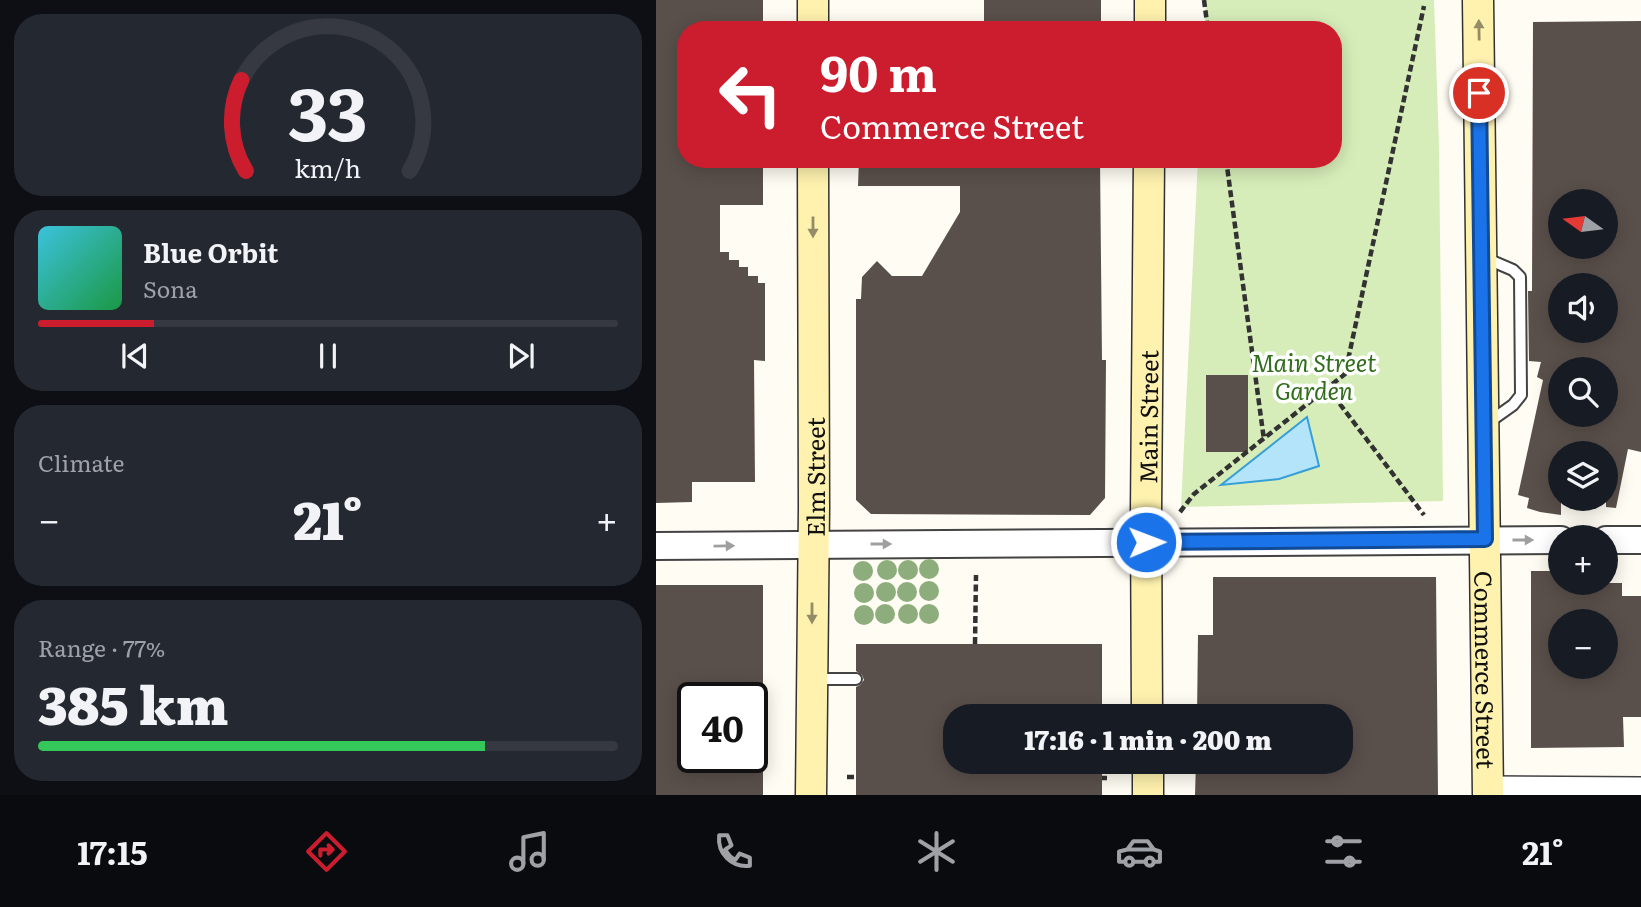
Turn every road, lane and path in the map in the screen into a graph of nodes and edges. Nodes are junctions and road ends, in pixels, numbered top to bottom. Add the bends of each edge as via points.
1 (813, 0) edge
2 (1150, 0) edge
3 (1204, 0) edge
4 (1478, 0) edge
5 (1424, 6) dead end
6 (813, 21) edge
7 (1150, 21) edge
8 (1207, 21) edge
9 (813, 168) edge
10 (1149, 168) edge
11 (1227, 168) edge
12 (1327, 387) junction
13 (1264, 440) junction
14 (1180, 512) dead end
15 (1425, 516) dead end
16 (1485, 539) junction
17 (1548, 540) edge
18 (1618, 540) edge
19 (1641, 540) edge
20 (1146, 542) junction
21 (812, 544) junction
22 (656, 547) edge
23 (976, 575) dead end
24 (975, 644) dead end
25 (856, 679) dead end
26 (811, 680) junction
27 (1147, 704) edge
28 (1148, 774) edge
29 (856, 777) dead end
30 (847, 778) dead end
31 (1641, 788) edge
32 (1488, 791) edge
33 (811, 795) edge
34 (1148, 795) edge

1 - 6 main road
2 - 7 main road
3 - 8 path
16 -> 4 main road, Commerce Street
5 - 12 path via 1346,373
9 -> 21 main road, Elm Street
10 - 20 main road, Main Street
11 - 13 path
12 - 13 path
12 - 15 path
13 - 14 path via 1194,495
16 -> 17 street
16 - 20 street
16 - 32 main road, Commerce Street
18 - 19 street
21 -> 20 street
20 - 27 main road, Main Street
22 -> 21 street
21 -> 26 main road, Elm Street
23 - 24 path
25 - 26 lane
26 - 33 main road, Elm Street
28 - 34 main road
29 - 30 path
31 - 32 street

